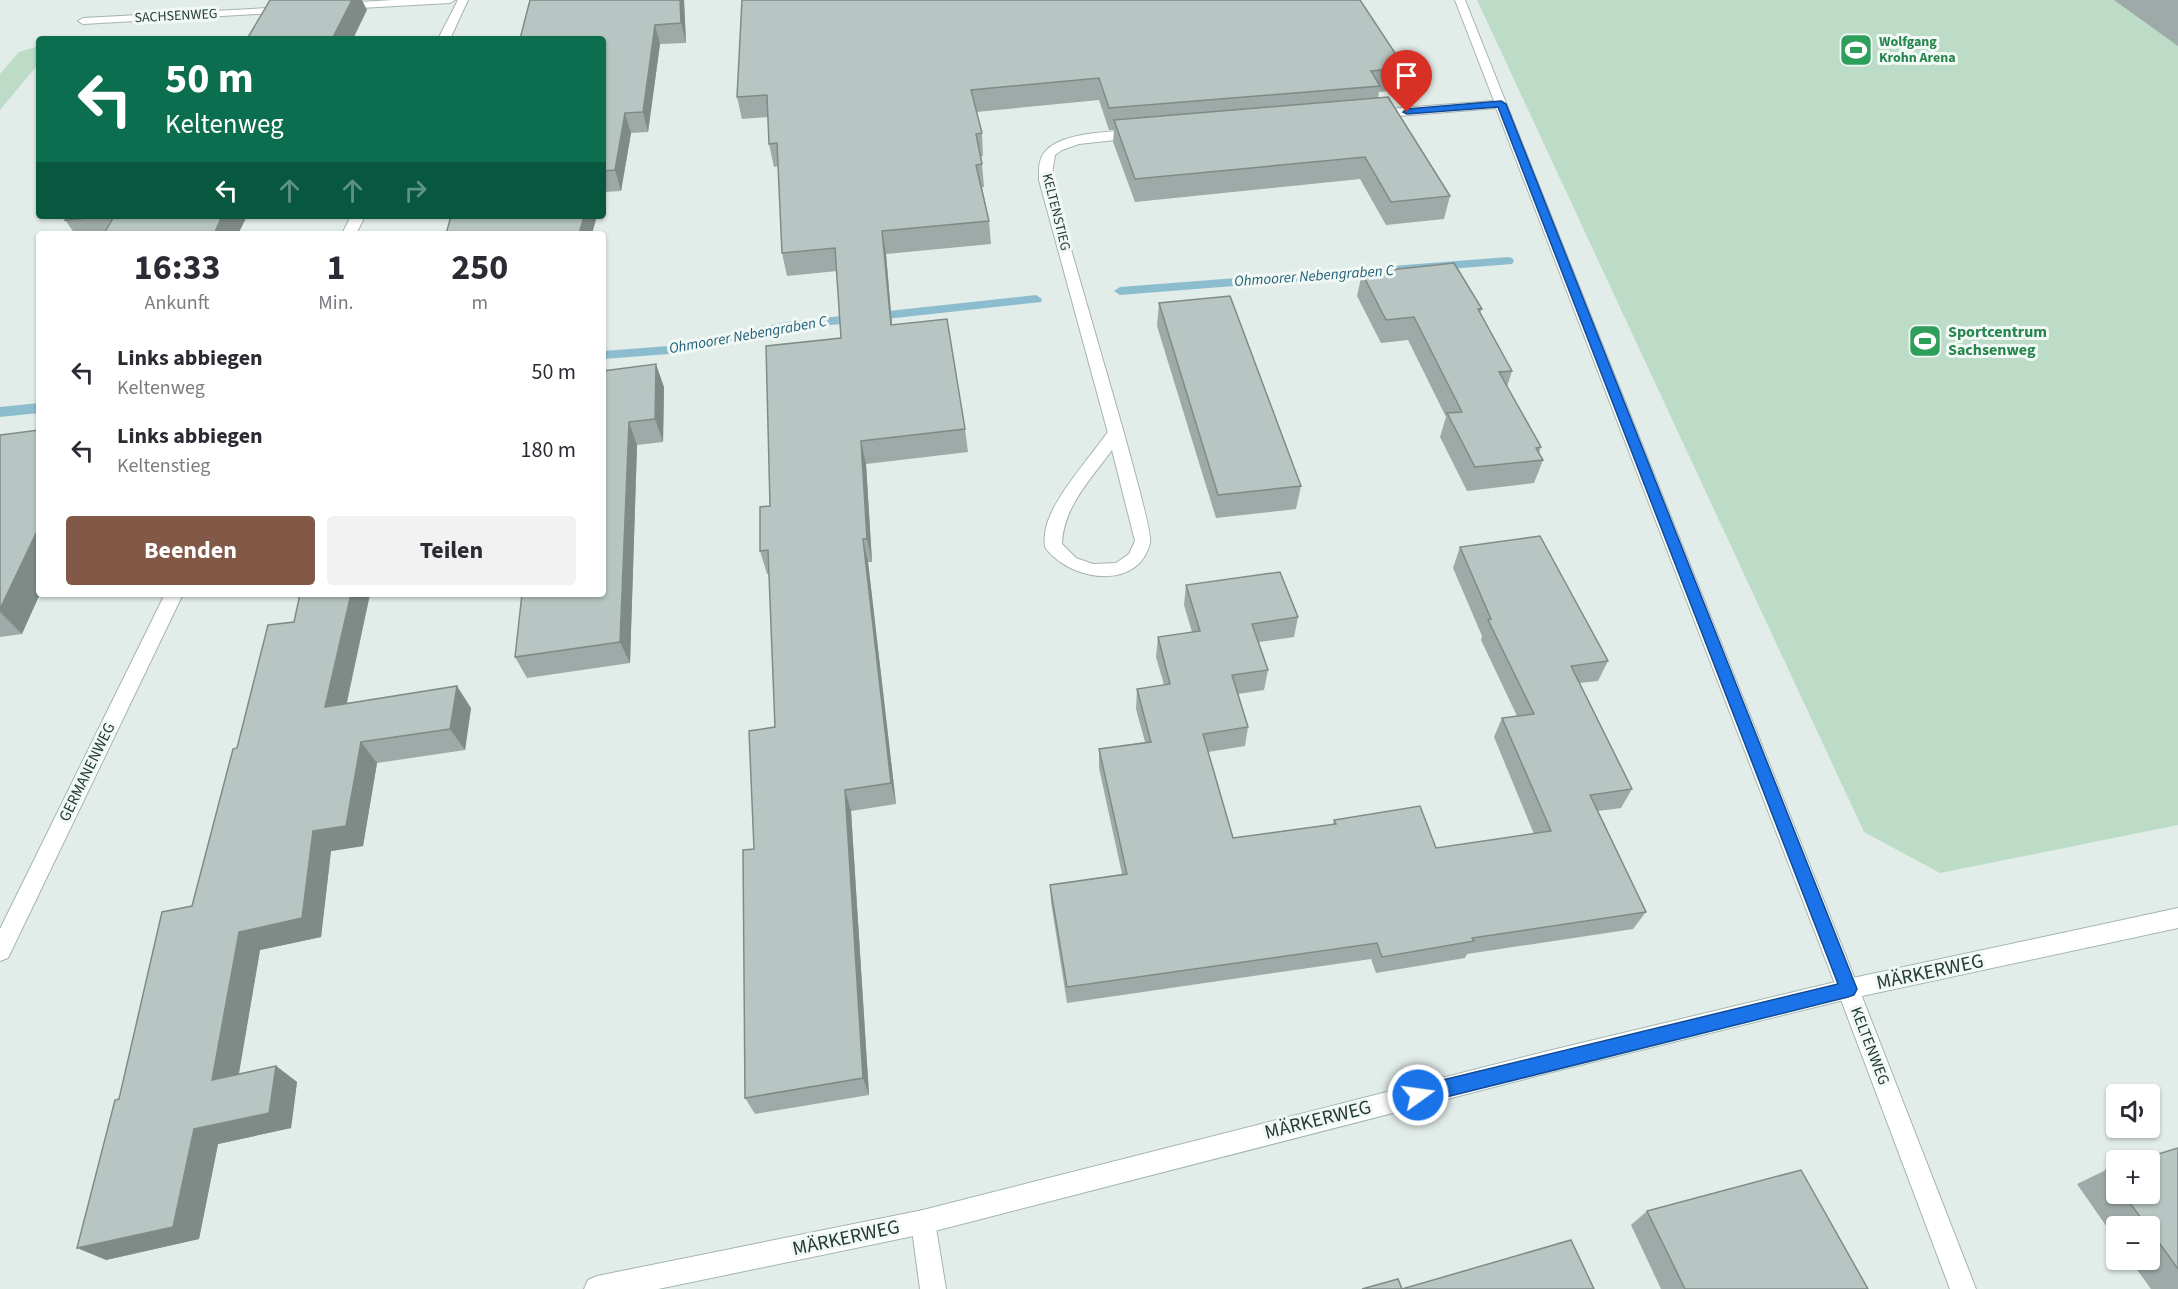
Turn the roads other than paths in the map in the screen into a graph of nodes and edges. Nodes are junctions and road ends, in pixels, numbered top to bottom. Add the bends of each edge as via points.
1 (450, 0) edge
2 (463, 0) edge
3 (1460, 0) edge
4 (331, 7) edge
5 (296, 9) edge
6 (83, 21) dead end
7 (445, 36) edge
8 (1501, 104) junction
9 (1360, 116) edge
10 (1149, 133) edge
11 (1116, 433) junction
12 (173, 597) edge
13 (2178, 918) edge
14 (0, 951) edge
15 (1848, 989) junction
16 (923, 1222) junction
17 (597, 1289) edge
18 (933, 1289) edge
19 (1963, 1289) edge

1 - 4 street
2 - 7 street
3 - 8 street, KELTENWEG
5 - 6 street, SACHSENWEG
8 - 9 street
8 - 15 street, KELTENWEG
10 - 11 street, KELTENSTIEG via 1060,146 1050,153 1045,165
11 - 11 street via 1143,541 1136,558 1119,569 1092,570 1070,562 1053,546 1054,528 1061,509
12 - 14 street, GERMANENWEG
13 - 15 street, MÄRKERWEG
15 - 16 street, MÄRKERWEG
15 - 19 street, KELTENWEG
16 - 17 street, MÄRKERWEG
16 - 18 street

